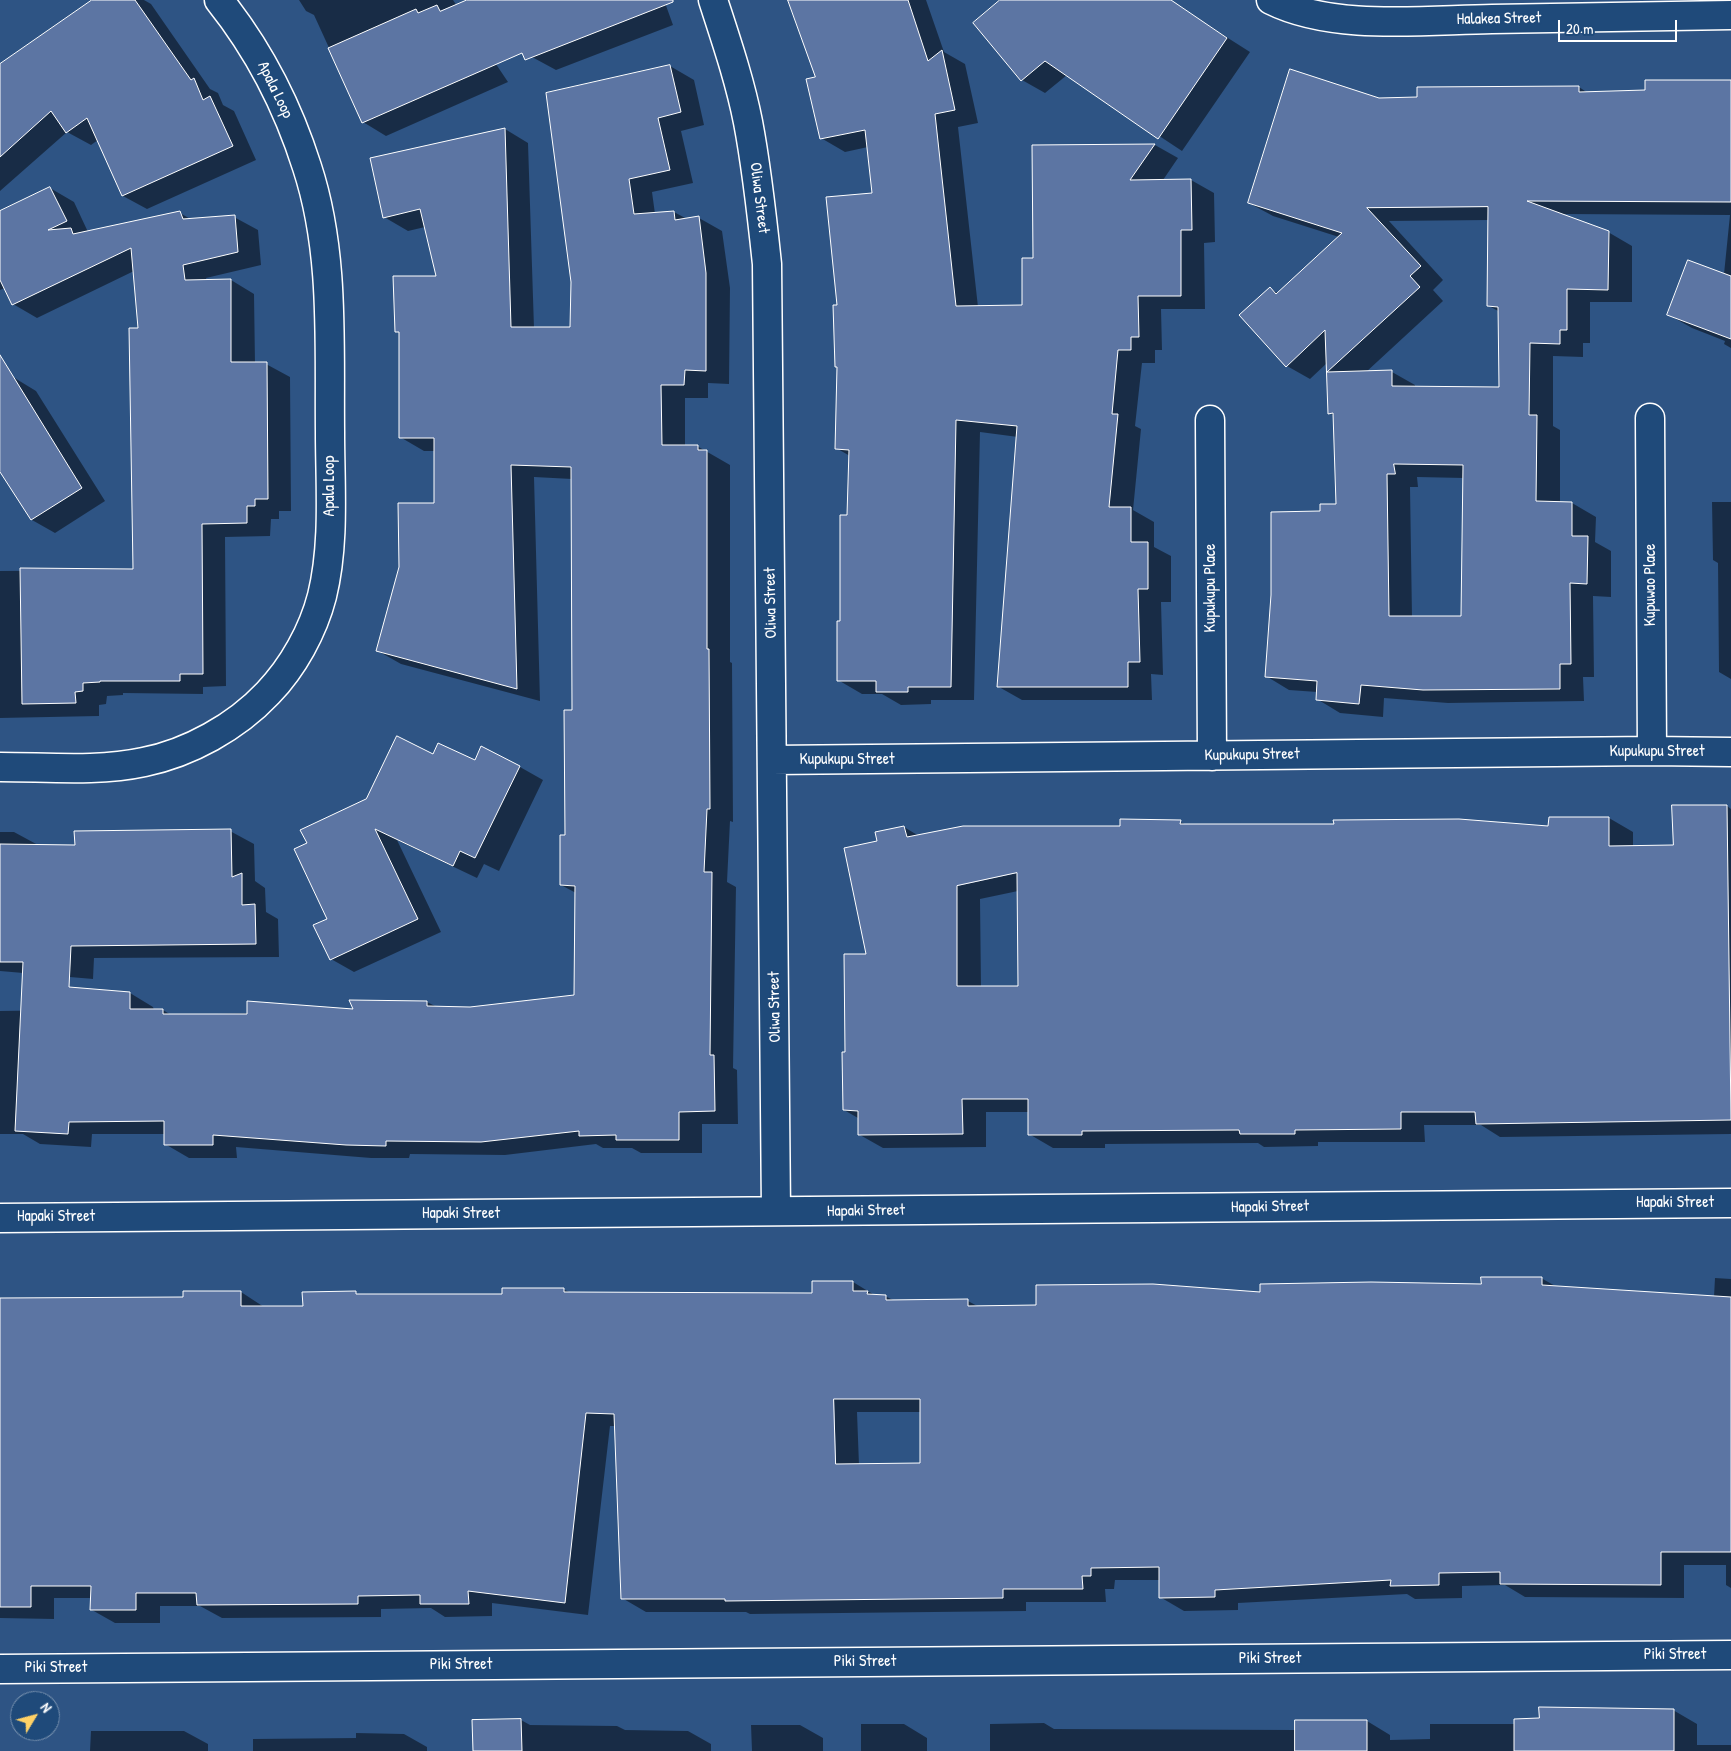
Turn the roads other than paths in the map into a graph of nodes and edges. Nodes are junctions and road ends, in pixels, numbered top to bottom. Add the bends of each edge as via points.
1 (220, 0) edge
2 (714, 0) edge
3 (1270, 0) edge
4 (1731, 15) edge
5 (1650, 418) dead end
6 (1210, 420) dead end
7 (1652, 751) junction
8 (1731, 752) edge
9 (1212, 756) junction
10 (772, 760) junction
11 (0, 767) edge
12 (1731, 1203) edge
13 (776, 1211) junction
14 (0, 1218) edge
15 (1731, 1655) edge
16 (0, 1669) edge

1 - 11 street, Apala Loop via 265,68 287,111 308,169 322,224 328,281 331,513 322,596 309,634 290,666 267,694 236,721 207,738 179,752 143,762 102,766
2 - 10 street, Oliwa Street via 748,121 767,264
3 - 4 street, Halakea Street via 1313,14 1374,20
5 - 7 street, Kupuwao Place
6 - 9 street, Kupukupu Place
7 - 8 street, Kupukupu Street
7 - 9 street, Kupukupu Street
9 - 10 street, Kupukupu Street
10 - 13 street, Oliwa Street
12 - 13 street, Hapaki Street
13 - 14 street, Hapaki Street
15 - 16 street, Piki Street

